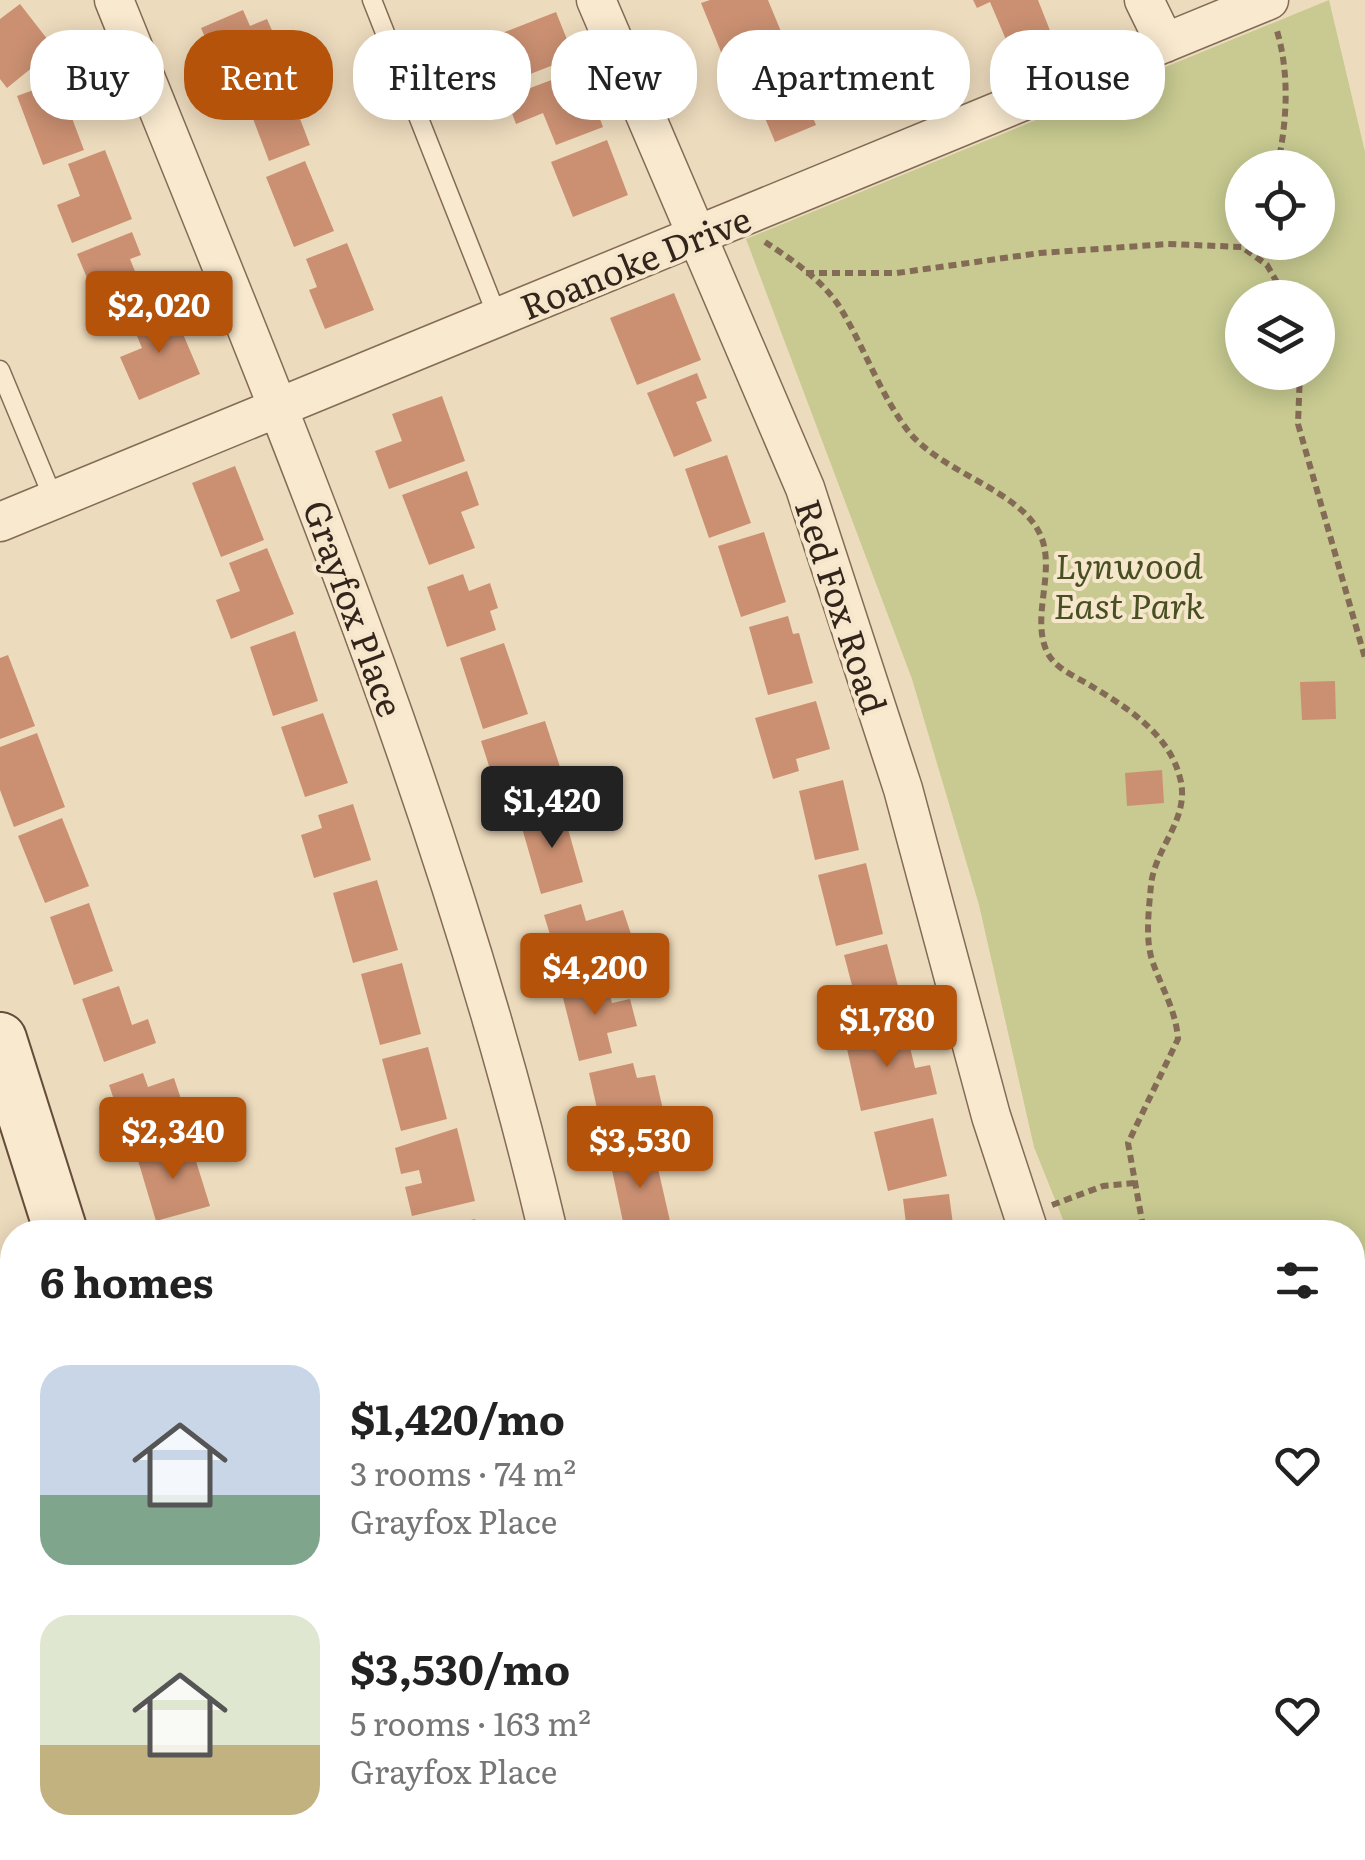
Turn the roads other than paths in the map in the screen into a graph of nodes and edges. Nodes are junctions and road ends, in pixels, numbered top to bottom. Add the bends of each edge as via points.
1 (114, 0) edge
2 (372, 0) edge
3 (596, 0) edge
4 (1144, 0) edge
5 (1269, 0) edge
6 (1158, 30) edge
7 (1165, 43) edge
8 (990, 115) edge
9 (696, 236) junction
10 (498, 318) junction
11 (0, 370) edge
12 (279, 408) junction
13 (54, 500) junction
14 (0, 522) edge
15 (0, 1039) edge
16 (57, 1220) edge
17 (545, 1220) edge
18 (1025, 1220) edge

1 - 12 street, Grayfox Place
2 - 10 lane
3 - 9 street, Red Fox Road
4 - 6 street
5 - 7 street, Roanoke Drive
8 - 9 street, Roanoke Drive
9 - 10 street, Roanoke Drive
9 - 18 street, Red Fox Road via 805,488 902,789
10 - 12 street, Roanoke Drive
11 - 13 lane
12 - 13 street, Roanoke Drive
12 - 17 street, Grayfox Place via 410,762 469,944
13 - 14 street, Roanoke Drive
15 - 16 main road

